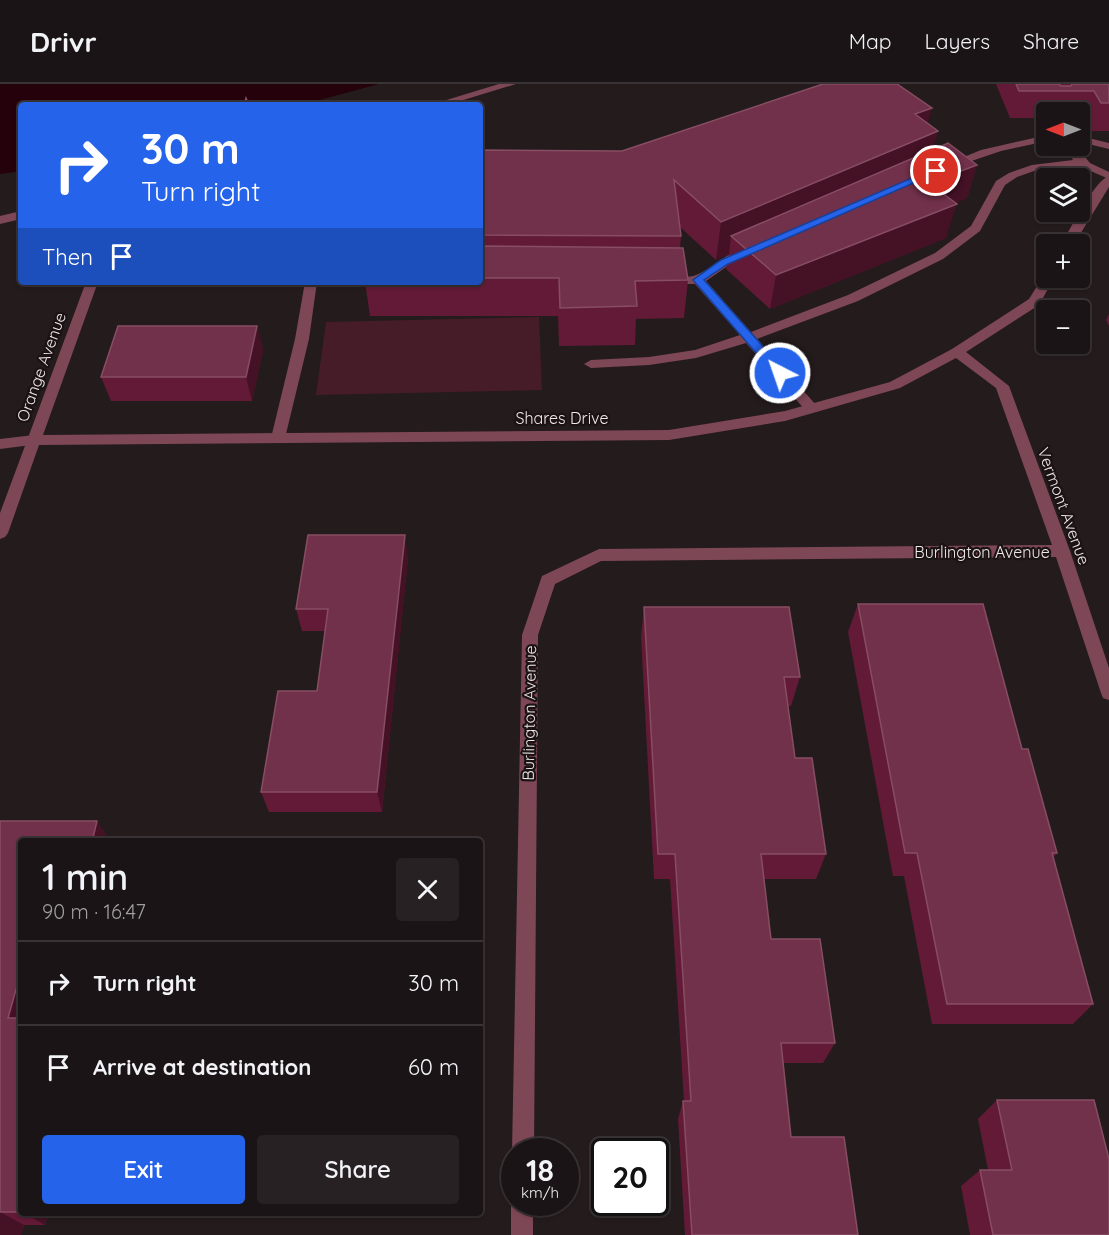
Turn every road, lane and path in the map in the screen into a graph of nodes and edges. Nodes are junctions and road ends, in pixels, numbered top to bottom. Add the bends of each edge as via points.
1 (511, 84) edge
2 (446, 102) edge
3 (1036, 140) edge
4 (1090, 141) edge
5 (1109, 146) edge
6 (1077, 156) edge
7 (1081, 162) junction
8 (936, 171) edge
9 (1109, 178) edge
10 (18, 216) edge
11 (0, 220) edge
12 (1074, 234) edge
13 (756, 248) edge
14 (653, 280) edge
15 (698, 280) junction
16 (91, 285) edge
17 (311, 285) edge
18 (1042, 288) edge
19 (749, 337) junction
20 (957, 352) junction
21 (591, 364) dead end
22 (812, 409) junction
23 (278, 438) junction
24 (34, 440) junction
25 (0, 444) edge
26 (0, 533) edge
27 (1062, 551) junction
28 (1109, 693) edge
29 (523, 1138) edge
30 (522, 1216) edge
31 (522, 1235) edge

1 - 2 street
3 - 8 street via 979,153
4 - 5 street
6 - 7 street
7 - 9 street
7 - 19 street via 1032,168 1012,175 1000,183 976,228 939,256 853,298
9 - 12 street
10 - 11 street
13 - 15 street
14 - 15 street
15 - 19 street
16 - 24 street, Orange Avenue
17 - 23 street
18 - 20 street, Shares Drive via 1034,302
19 - 21 street via 696,354
19 - 22 street
20 - 22 street, Shares Drive via 895,385
20 - 27 street, Vermont Avenue via 1002,386
22 - 23 street, Shares Drive via 785,417 669,435
23 - 24 street, Shares Drive
24 - 25 street, Shares Drive
24 - 26 street, Orange Avenue
27 - 28 street, Vermont Avenue
27 - 29 street, Burlington Avenue via 599,555 548,580 530,635
30 - 31 street

